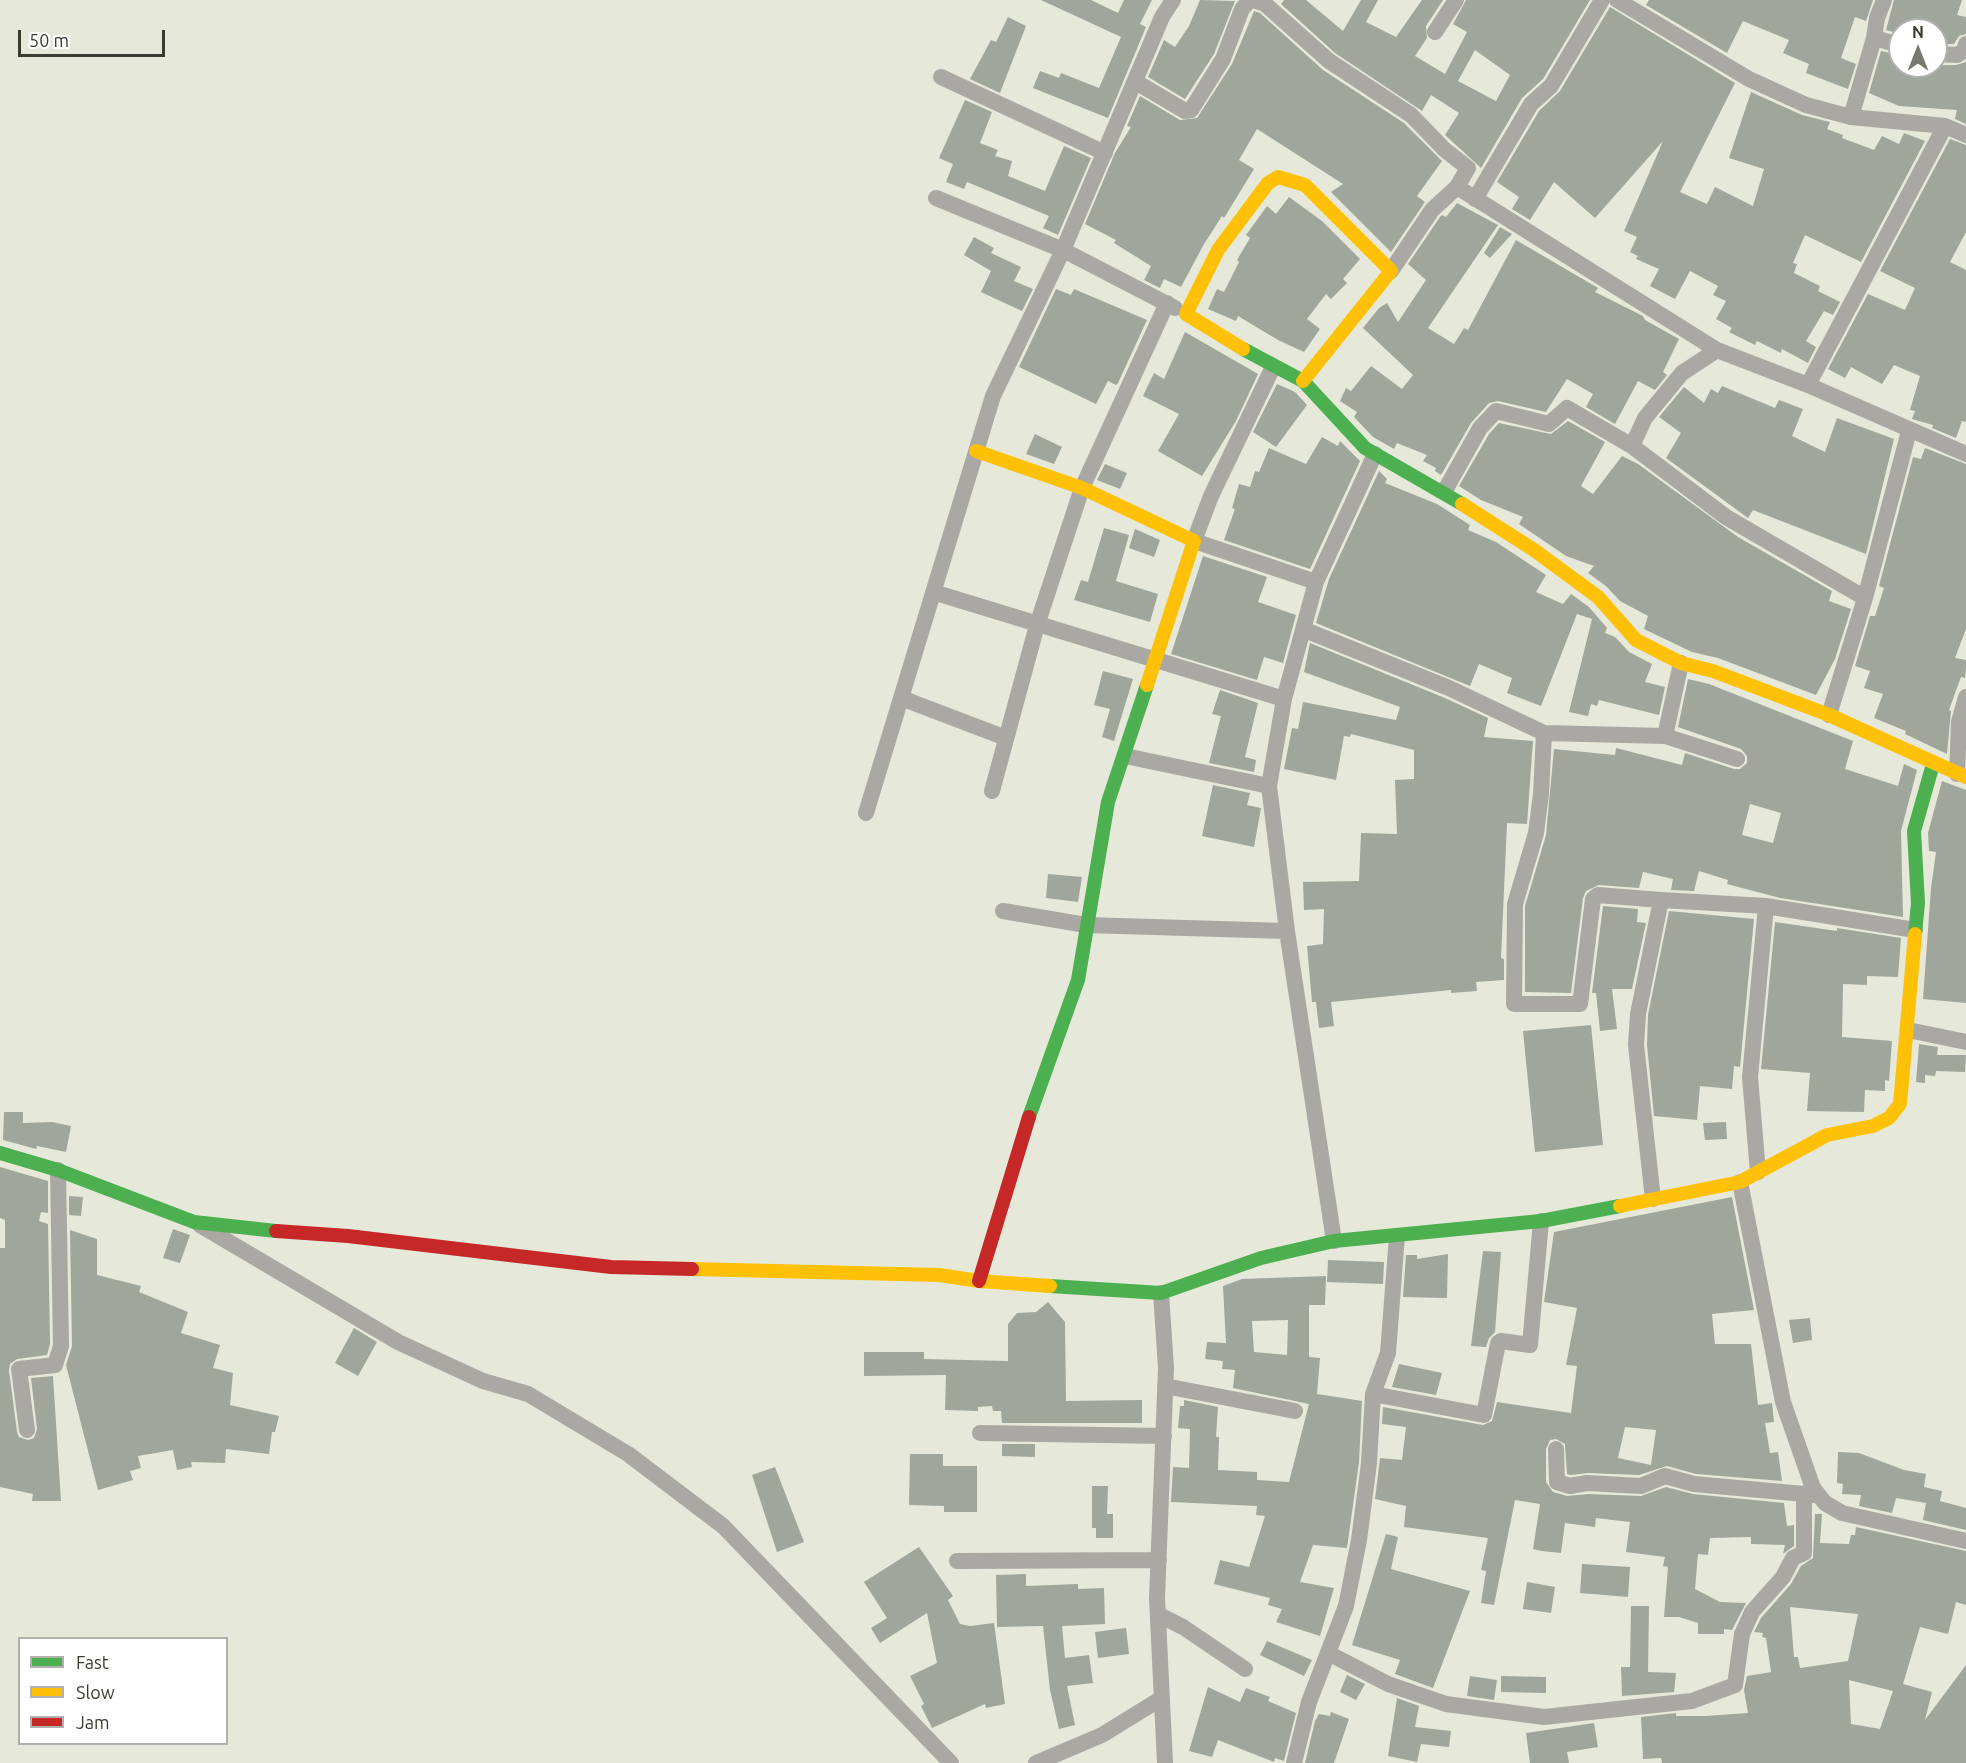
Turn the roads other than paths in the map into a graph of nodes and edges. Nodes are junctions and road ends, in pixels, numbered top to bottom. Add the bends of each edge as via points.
1 (1173, 0) edge
2 (1251, 0) edge
3 (1456, 0) edge
4 (1602, 0) edge
5 (1617, 0) edge
6 (1884, 0) edge
7 (1435, 32) dead end
8 (1875, 38) junction
9 (1888, 42) edge
10 (1966, 44) edge
11 (1948, 55) edge
12 (941, 77) dead end
13 (1136, 82) junction
14 (1851, 117) junction
15 (1945, 126) junction
16 (1966, 135) edge
17 (1105, 153) junction
18 (1457, 188) junction
19 (936, 198) dead end
20 (1475, 199) junction
21 (1063, 250) junction
22 (1391, 271) junction
23 (1167, 303) junction
24 (1186, 314) junction
25 (1717, 350) junction
26 (1273, 367) junction
27 (1303, 381) junction
28 (1808, 385) junction
29 (1909, 431) junction
30 (1632, 446) junction
31 (976, 451) junction
32 (1375, 454) junction
33 (1966, 454) edge
34 (1082, 488) junction
35 (1444, 492) junction
36 (1194, 541) junction
37 (1316, 582) junction
38 (933, 592) junction
39 (1865, 598) junction
40 (1038, 625) junction
41 (1305, 630) junction
42 (1155, 662) junction
43 (1681, 663) junction
44 (901, 698) junction
45 (1966, 698) edge
46 (1284, 699) junction
47 (1828, 715) junction
48 (1544, 733) junction
49 (1665, 736) junction
50 (1006, 738) junction
51 (1125, 756) junction
52 (1737, 759) dead end
53 (1933, 764) junction
54 (1961, 775) edge
55 (1269, 786) junction
56 (992, 791) dead end
57 (866, 813) dead end
58 (1661, 900) junction
59 (1766, 906) junction
60 (1003, 910) dead end
61 (1086, 925) junction
62 (1915, 930) junction
63 (1287, 931) junction
64 (1908, 1030) junction
65 (1966, 1042) edge
66 (0, 1153) edge
67 (58, 1170) junction
68 (1758, 1172) junction
69 (1740, 1182) junction
70 (1653, 1199) junction
71 (1541, 1221) junction
72 (194, 1222) junction
73 (1397, 1236) junction
74 (1334, 1241) junction
75 (979, 1281) junction
76 (1161, 1293) junction
77 (1165, 1386) junction
78 (1373, 1394) junction
79 (1295, 1410) dead end
80 (27, 1430) dead end
81 (980, 1433) dead end
82 (1164, 1436) junction
83 (1556, 1449) dead end
84 (1812, 1495) junction
85 (1966, 1541) edge
86 (1159, 1560) junction
87 (957, 1561) dead end
88 (1159, 1615) junction
89 (1328, 1653) junction
90 (1245, 1669) dead end
91 (1162, 1698) junction
92 (951, 1763) edge
93 (1036, 1763) edge
94 (1165, 1763) edge
95 (1294, 1763) edge

1 - 13 street via 1162,17
2 - 13 street via 1242,9 1223,60 1191,110 1185,111
2 - 18 street via 1265,4 1329,62 1411,115 1468,168
3 - 7 street
4 - 20 street via 1551,86 1531,104
5 - 14 street via 1749,79 1806,105
6 - 8 street
8 - 9 street
8 - 14 street
10 - 11 street via 1964,51
12 - 17 street
13 - 17 street
14 - 15 street
15 - 16 street
15 - 28 street
17 - 21 street
18 - 20 street
18 - 22 street via 1432,210
19 - 21 street
20 - 25 street
21 - 23 street
21 - 31 street via 993,396
22 - 24 street via 1305,185 1278,177 1268,183 1218,250
22 - 27 street
23 - 24 street
23 - 34 street
24 - 26 street
25 - 28 street
25 - 30 street via 1682,373 1645,418
26 - 27 street
26 - 36 street via 1211,496
27 - 32 street
28 - 29 street
29 - 33 street
29 - 39 street
30 - 35 street via 1567,408 1549,424 1496,411 1480,428
30 - 39 street via 1726,517
31 - 34 street
31 - 38 street
32 - 35 street
32 - 37 street
34 - 36 street
34 - 40 street
35 - 43 street via 1598,597 1636,640
36 - 37 street
36 - 42 street
37 - 41 street
38 - 40 street
38 - 44 street
39 - 47 street
40 - 42 street
40 - 50 street
41 - 46 street
41 - 48 street via 1449,688
42 - 46 street
42 - 51 street
43 - 47 street via 1713,670
43 - 49 street
44 - 50 street
44 - 57 street
45 - 54 street via 1959,722
46 - 55 street
47 - 53 street
48 - 49 street
48 - 58 street via 1536,833 1515,904 1514,1004 1581,1004 1593,899 1598,895
49 - 52 street
50 - 56 street
51 - 55 street
51 - 61 street via 1108,802
53 - 54 street
53 - 62 street via 1914,831 1918,903
55 - 63 street
58 - 59 street
58 - 70 street via 1638,1014 1636,1045
59 - 62 street
59 - 68 street via 1750,1077
60 - 61 street
61 - 63 street
61 - 75 street via 1078,980 1029,1116
62 - 64 street
63 - 74 street
64 - 65 street
64 - 68 street via 1900,1104 1889,1118 1873,1126 1827,1135
66 - 67 street
67 - 72 street
67 - 80 street via 61,1346 55,1365 19,1370
68 - 69 street
69 - 70 street
69 - 84 street via 1783,1402 1813,1488
70 - 71 street
71 - 73 street
71 - 78 street via 1530,1345 1498,1343 1484,1415
72 - 75 street via 611,1267 939,1275
72 - 92 street via 398,1342 483,1381 528,1394 628,1454 723,1526
73 - 74 street
73 - 78 street via 1389,1353
74 - 76 street via 1261,1258
75 - 76 street
76 - 77 street
77 - 79 street
77 - 82 street
78 - 89 street via 1359,1540 1346,1606
81 - 82 street
82 - 86 street
83 - 84 street via 1557,1482 1570,1486 1641,1486 1665,1476 1694,1484
84 - 85 street via 1842,1513
84 - 89 street via 1804,1552 1793,1558 1783,1577 1752,1612 1742,1634 1735,1685 1692,1701 1544,1717 1446,1704 1388,1684
86 - 87 street
86 - 88 street
88 - 90 street
88 - 91 street
89 - 95 street
91 - 93 street via 1102,1735
91 - 94 street

